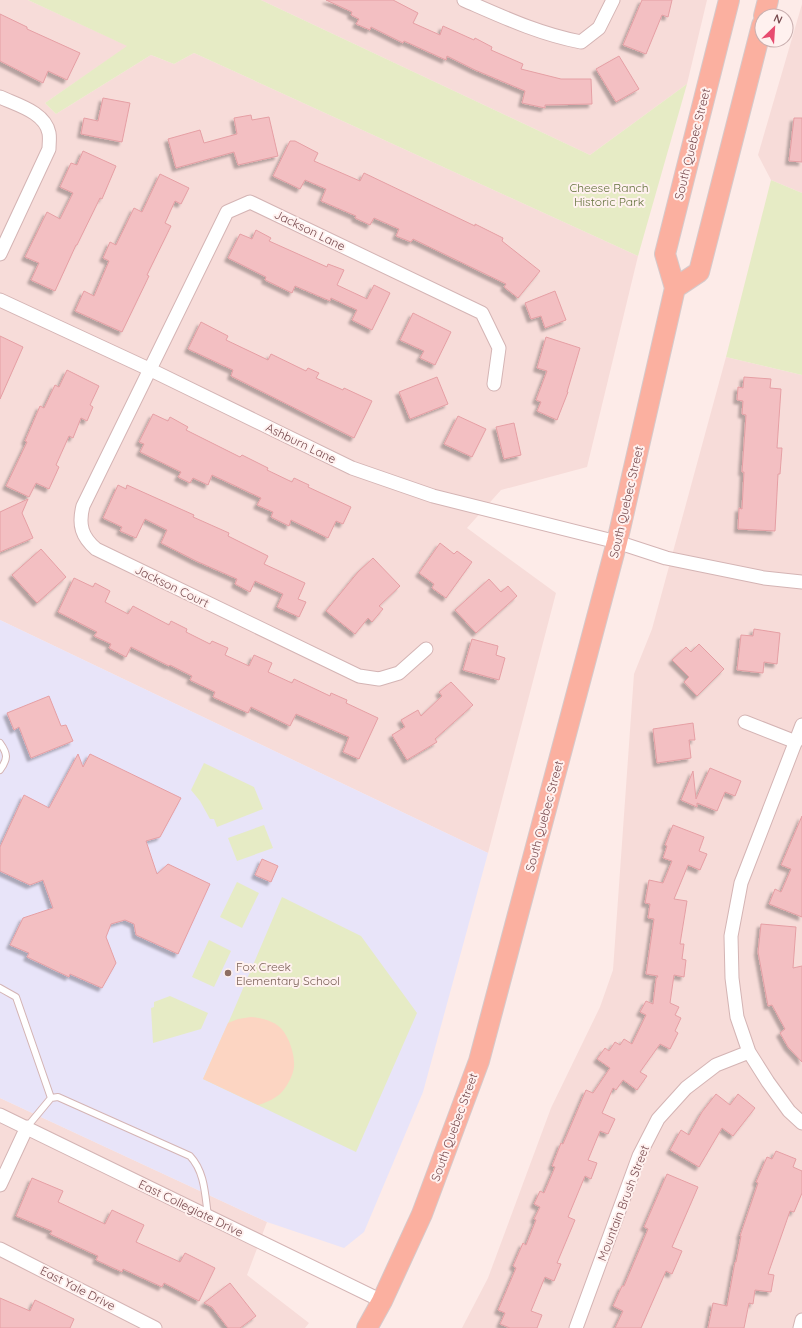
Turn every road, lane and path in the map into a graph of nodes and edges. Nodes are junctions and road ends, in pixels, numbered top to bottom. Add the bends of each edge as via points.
1 (464, 0) edge
2 (613, 0) edge
3 (729, 0) edge
4 (756, 48) edge
5 (0, 97) edge
6 (0, 254) edge
7 (675, 288) junction
8 (0, 300) edge
9 (151, 370) junction
10 (494, 384) dead end
11 (617, 542) junction
12 (802, 582) edge
13 (426, 649) dead end
14 (745, 722) dead end
15 (802, 725) edge
16 (796, 742) junction
17 (0, 743) edge
18 (0, 770) edge
19 (0, 988) edge
20 (750, 1052) junction
21 (51, 1098) junction
22 (0, 1115) edge
23 (802, 1123) edge
24 (26, 1127) junction
25 (0, 1185) edge
26 (208, 1216) junction
27 (0, 1249) edge
28 (382, 1301) junction
29 (802, 1320) edge
30 (155, 1328) edge
31 (367, 1328) edge
32 (576, 1328) edge
33 (800, 1328) edge

1 - 2 street via 529,28 581,42 599,28
3 - 7 main road, South Quebec Street via 664,254
4 - 7 main road via 699,272
5 - 6 street via 37,114 46,124 49,133 49,149
7 - 11 main road, South Quebec Street
8 - 9 street, Ashburn Lane
9 - 10 street, Jackson Lane via 227,212 250,202 482,313 499,348
9 - 11 street, Ashburn Lane via 352,468 433,496
9 - 13 street, Jackson Court via 83,506 82,529 87,541 96,549 359,676 379,679 399,673
11 - 12 street, Ashburn Lane via 666,558 764,578
11 - 28 main road, South Quebec Street via 478,1061 422,1214
14 - 16 street
15 - 16 street
16 - 20 street via 742,883 730,936 737,1017
17 - 18 lane via 6,751 6,762
19 - 21 lane via 16,997
20 - 23 street via 789,1111
20 - 32 street, Mountain Brush Street via 716,1065 686,1088 658,1119 639,1156
21 - 24 lane
21 - 26 lane via 58,1097 190,1156 202,1176
22 - 24 street, East Collegiate Drive
24 - 25 street
24 - 26 street, East Collegiate Drive
26 - 28 street, East Collegiate Drive
27 - 30 street, East Yale Drive
28 - 31 main road, South Quebec Street
29 - 33 street

